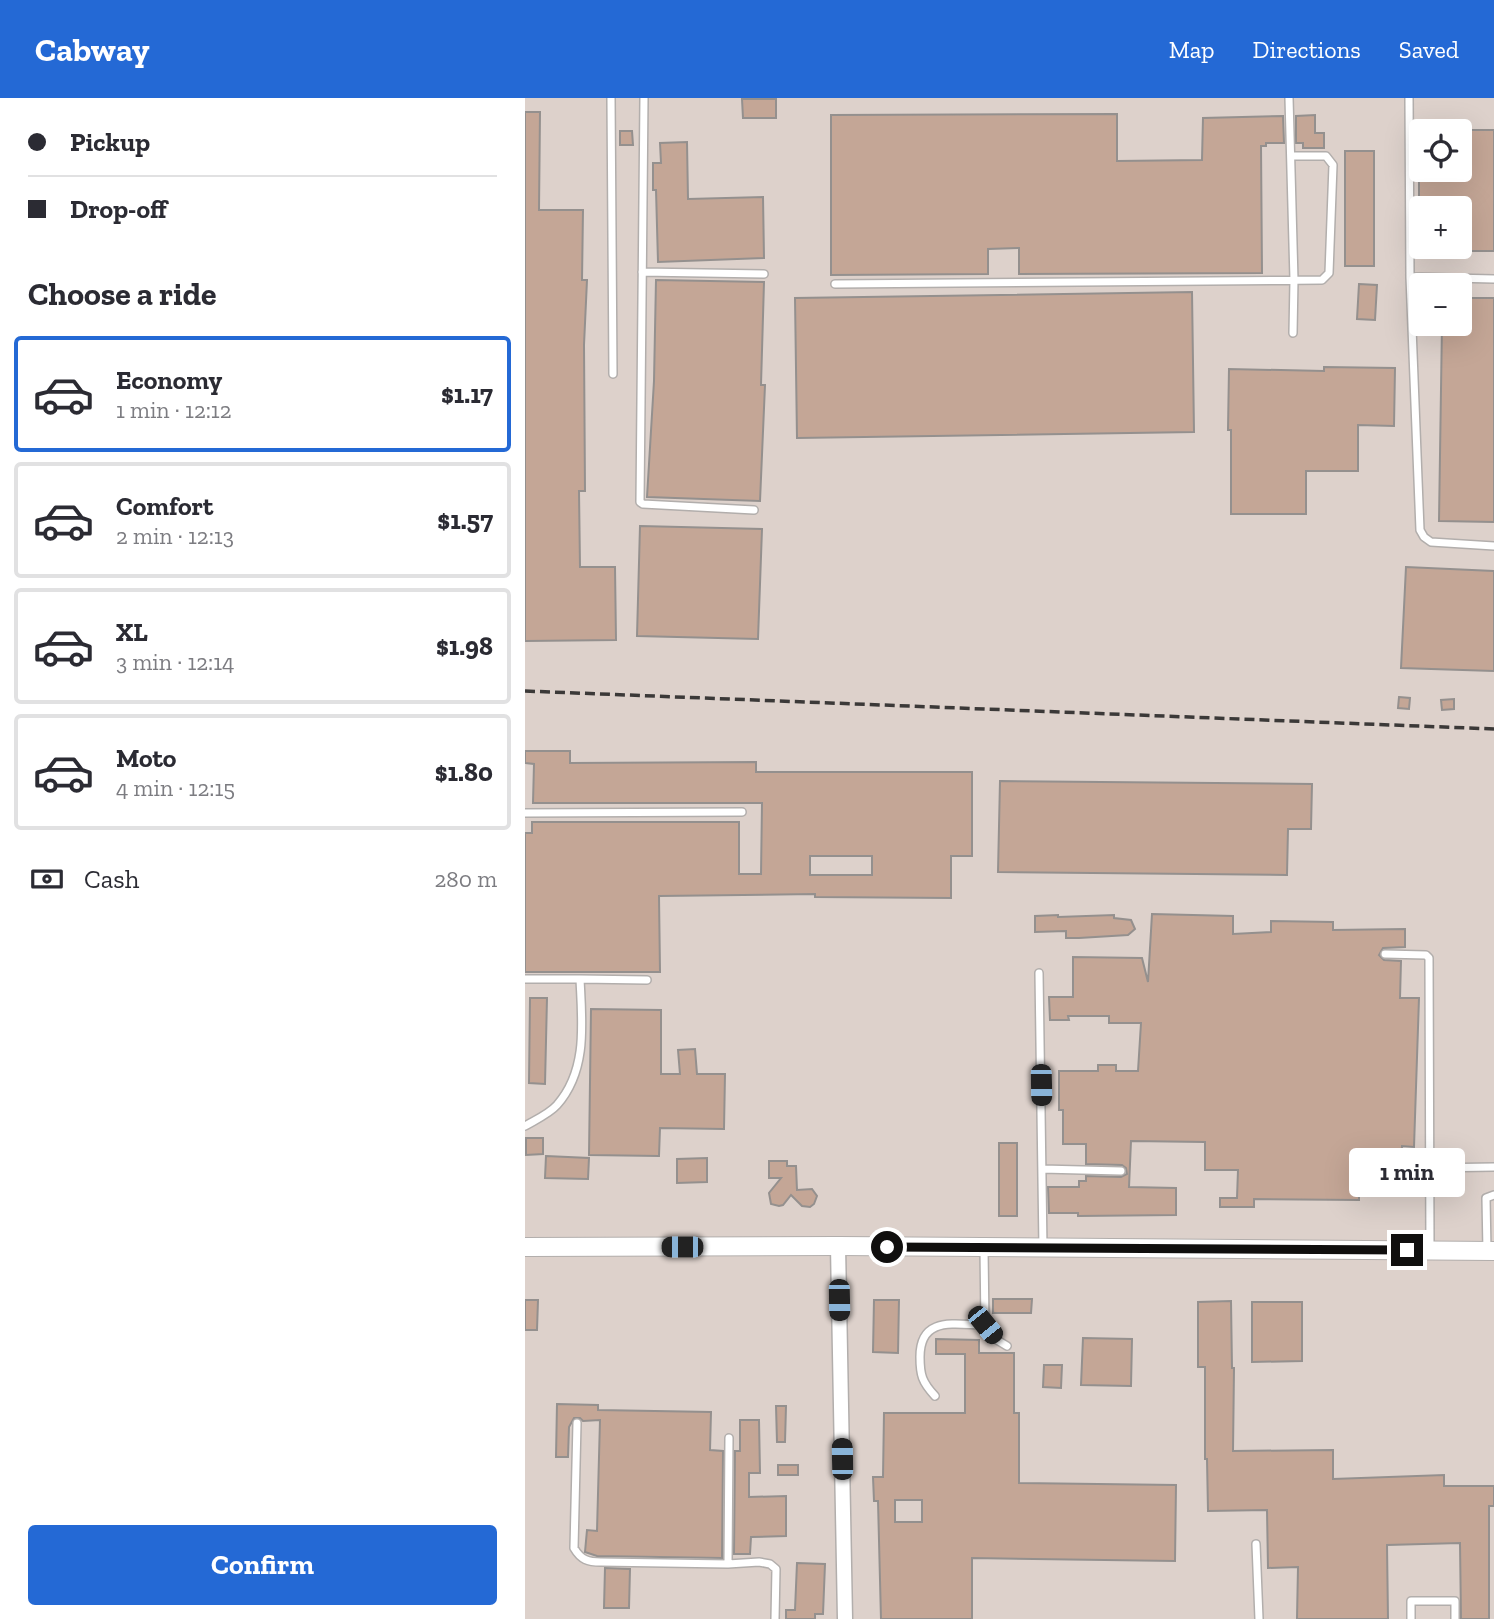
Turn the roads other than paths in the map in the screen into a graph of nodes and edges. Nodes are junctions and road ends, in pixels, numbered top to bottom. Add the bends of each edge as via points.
1 (611, 98) edge
2 (644, 98) edge
3 (1289, 98) edge
4 (1409, 98) edge
5 (1292, 156) junction
6 (642, 272) junction
7 (1411, 273) edge
8 (764, 274) dead end
9 (1472, 278) edge
10 (1494, 279) edge
11 (1294, 280) junction
12 (835, 284) dead end
13 (1293, 333) dead end
14 (1413, 336) edge
15 (613, 374) dead end
16 (754, 510) dead end
17 (1494, 546) edge
18 (742, 812) dead end
19 (525, 813) edge
20 (1385, 954) dead end
21 (1039, 973) dead end
22 (525, 979) edge
23 (580, 979) junction
24 (647, 980) dead end
25 (525, 1126) edge
26 (1494, 1167) edge
27 (1430, 1168) junction
28 (1042, 1169) junction
29 (1121, 1171) dead end
30 (1369, 1188) dead end
31 (1430, 1191) junction
32 (1494, 1195) edge
33 (838, 1246) junction
34 (525, 1247) edge
35 (984, 1248) junction
36 (1043, 1249) junction
37 (1430, 1250) junction
38 (1490, 1251) edge
39 (985, 1325) junction
40 (1007, 1346) dead end
41 (935, 1396) dead end
42 (577, 1423) dead end
43 (729, 1438) dead end
44 (1256, 1544) dead end
45 (728, 1564) junction
46 (775, 1619) edge
47 (845, 1619) edge
48 (1259, 1619) edge
49 (1411, 1619) edge
50 (1455, 1619) edge

1 - 15 lane
2 - 6 lane
3 - 5 lane
4 - 7 lane
5 - 11 lane
5 - 11 lane via 1326,156 1333,165 1329,272 1322,280
6 - 8 lane
6 - 16 lane via 640,502
9 - 10 lane
11 - 12 lane
11 - 13 lane
14 - 17 lane via 1420,530 1431,542
18 - 19 lane
20 - 27 lane via 1429,958
21 - 28 lane
22 - 23 lane
23 - 24 lane
23 - 25 lane via 581,1052 574,1078 556,1106
26 - 27 lane
27 - 31 lane
28 - 29 lane
28 - 36 lane
30 - 31 lane
31 - 37 lane
32 - 38 lane via 1486,1198
33 - 34 street
33 - 35 street
33 - 47 street
35 - 36 street
35 - 39 lane
36 - 37 street
37 - 38 street
39 - 40 lane
39 - 41 lane via 937,1325 926,1331 920,1345 921,1373
42 - 45 lane via 574,1548 579,1557 589,1562
43 - 45 lane
44 - 48 lane
45 - 46 lane via 759,1562 776,1569
49 - 50 lane via 1411,1601 1455,1601

